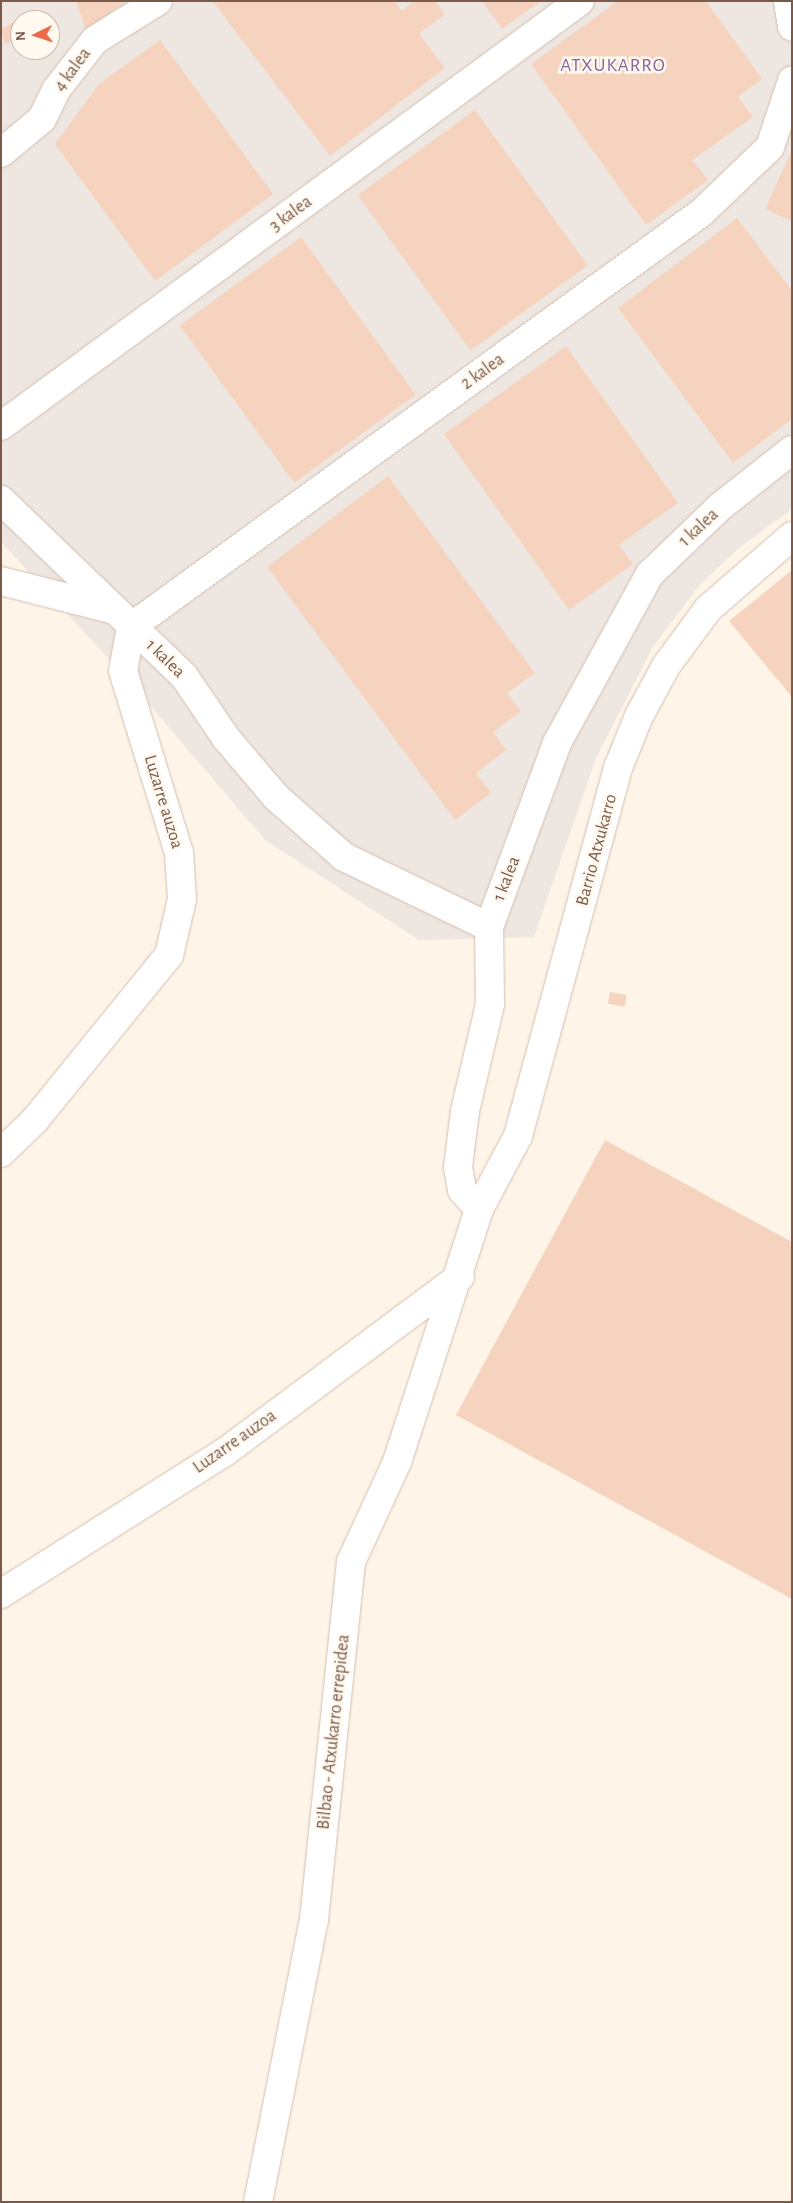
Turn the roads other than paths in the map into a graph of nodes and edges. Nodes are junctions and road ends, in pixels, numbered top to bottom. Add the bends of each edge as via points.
1 (158, 1) edge
2 (580, 1) edge
3 (788, 1) edge
4 (792, 27) edge
5 (792, 81) edge
6 (1, 153) edge
7 (1, 426) edge
8 (792, 450) edge
9 (1, 500) edge
10 (792, 536) edge
11 (1, 580) edge
12 (122, 618) junction
13 (489, 927) junction
14 (1, 1153) edge
15 (479, 1210) junction
16 (460, 1277) junction
17 (1, 1594) edge
18 (258, 2202) edge

1 - 6 street, 4 kalea via 95,40 56,90 42,119
2 - 7 street, 3 kalea
3 - 4 street
5 - 12 street, 2 kalea via 770,147 702,213
8 - 13 street, 1 kalea via 722,506 650,574 557,743
9 - 12 street
10 - 15 street, Barrio Atxukarro via 708,609 666,666 639,716 618,768 518,1136
11 - 12 street
12 - 13 street, 1 kalea via 184,676 226,738 276,797 344,856
12 - 14 street, Luzarre auzoa via 123,671 180,853 182,899 169,955 35,1120
13 - 15 street via 490,1004 465,1111 458,1167 462,1190
15 - 16 street, Barrio Atxukarro
16 - 17 street, Luzarre auzoa via 225,1452
16 - 18 street, Bilbao - Atxukarro errepidea via 397,1462 352,1562 314,1920

